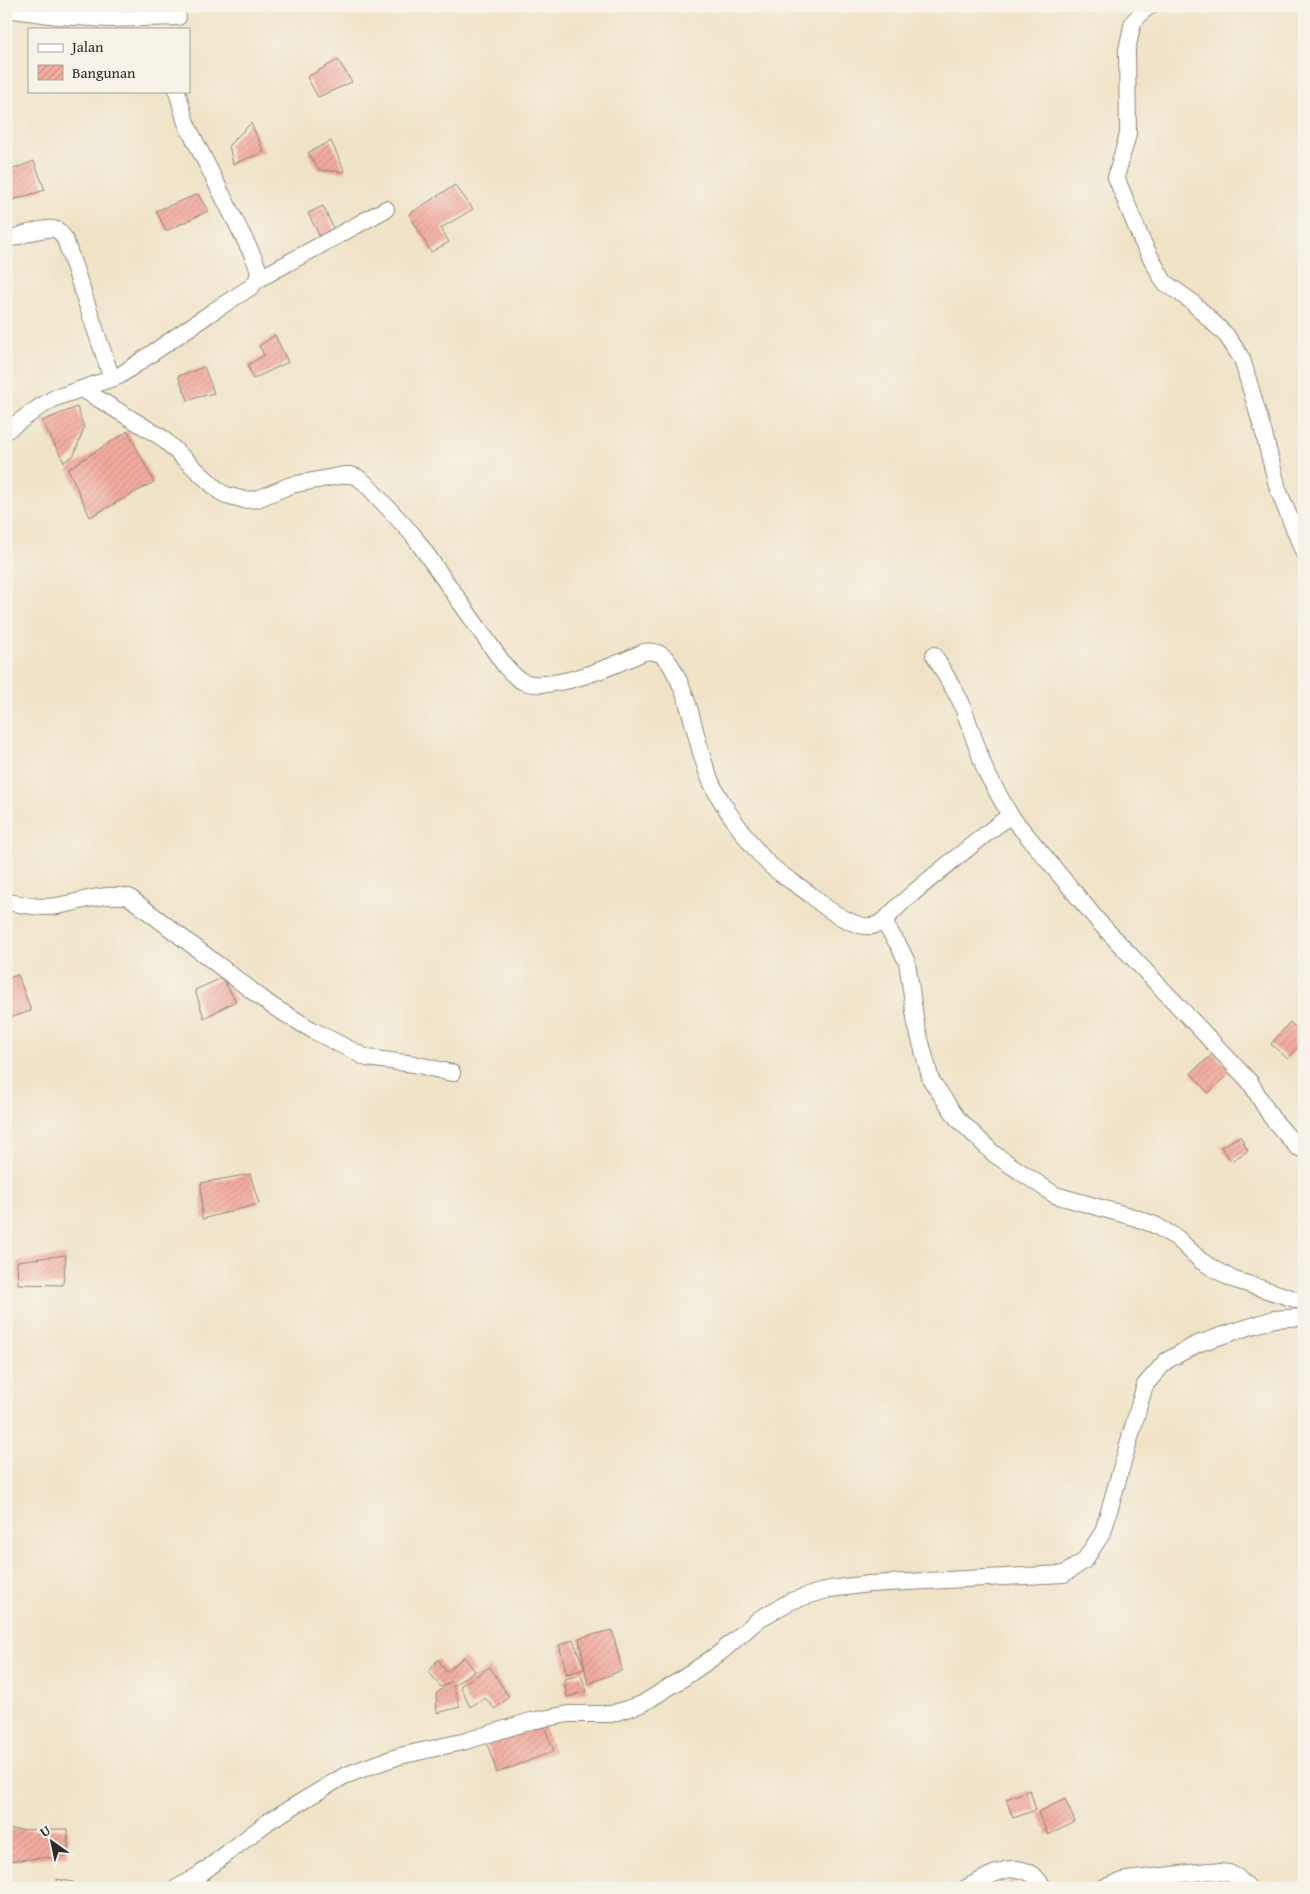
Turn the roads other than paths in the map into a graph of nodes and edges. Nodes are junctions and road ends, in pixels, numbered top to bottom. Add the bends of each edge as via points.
1 (1150, 6) edge
2 (6, 9) edge
3 (181, 17) edge
4 (177, 92) edge
5 (386, 209) dead end
6 (6, 240) edge
7 (257, 280) junction
8 (112, 379) junction
9 (82, 389) junction
10 (6, 431) edge
11 (1304, 553) edge
12 (934, 656) dead end
13 (1010, 815) junction
14 (6, 902) edge
15 (883, 921) junction
16 (452, 1073) dead end
17 (1304, 1150) edge
18 (1304, 1302) edge
19 (1304, 1317) edge
20 (204, 1881) edge
21 (177, 1888) edge
22 (966, 1888) edge
23 (1044, 1888) edge
24 (1102, 1888) edge
25 (1248, 1888) edge

1 - 11 street via 1132,22 1127,50 1128,134 1116,177 1142,242 1164,282 1191,301 1227,336 1242,359 1278,489
2 - 3 street via 109,19
4 - 7 street via 186,123 259,270
5 - 7 street
6 - 8 street via 43,229 59,231 65,239
7 - 8 street
8 - 9 street
9 - 10 street via 55,398
9 - 15 street via 161,437 218,491 234,498 257,499 291,485 344,474 357,477 413,535 505,666 521,681 541,685 600,672 652,650 666,657 683,687 713,785 767,862 850,922 874,926
12 - 13 street via 961,702 986,772
13 - 15 street
13 - 17 street via 1098,921 1250,1082 1271,1117 1297,1147
14 - 16 street via 39,907 104,896 129,897 272,1006 314,1031 367,1058
15 - 18 street via 907,962 916,1024 931,1080 957,1118 994,1154 1055,1196 1155,1225 1177,1238 1201,1261 1232,1279
19 - 20 street via 1274,1319 1236,1331 1197,1344 1166,1362 1145,1385 1103,1532 1084,1561 1064,1574 868,1584 830,1589 791,1601 759,1619 722,1652 642,1704 611,1714 569,1714 531,1721 466,1741 400,1756 344,1776 269,1821
20 - 21 street
22 - 23 street via 1004,1869 1022,1869 1034,1874
24 - 25 street via 1126,1880 1209,1871 1229,1873

